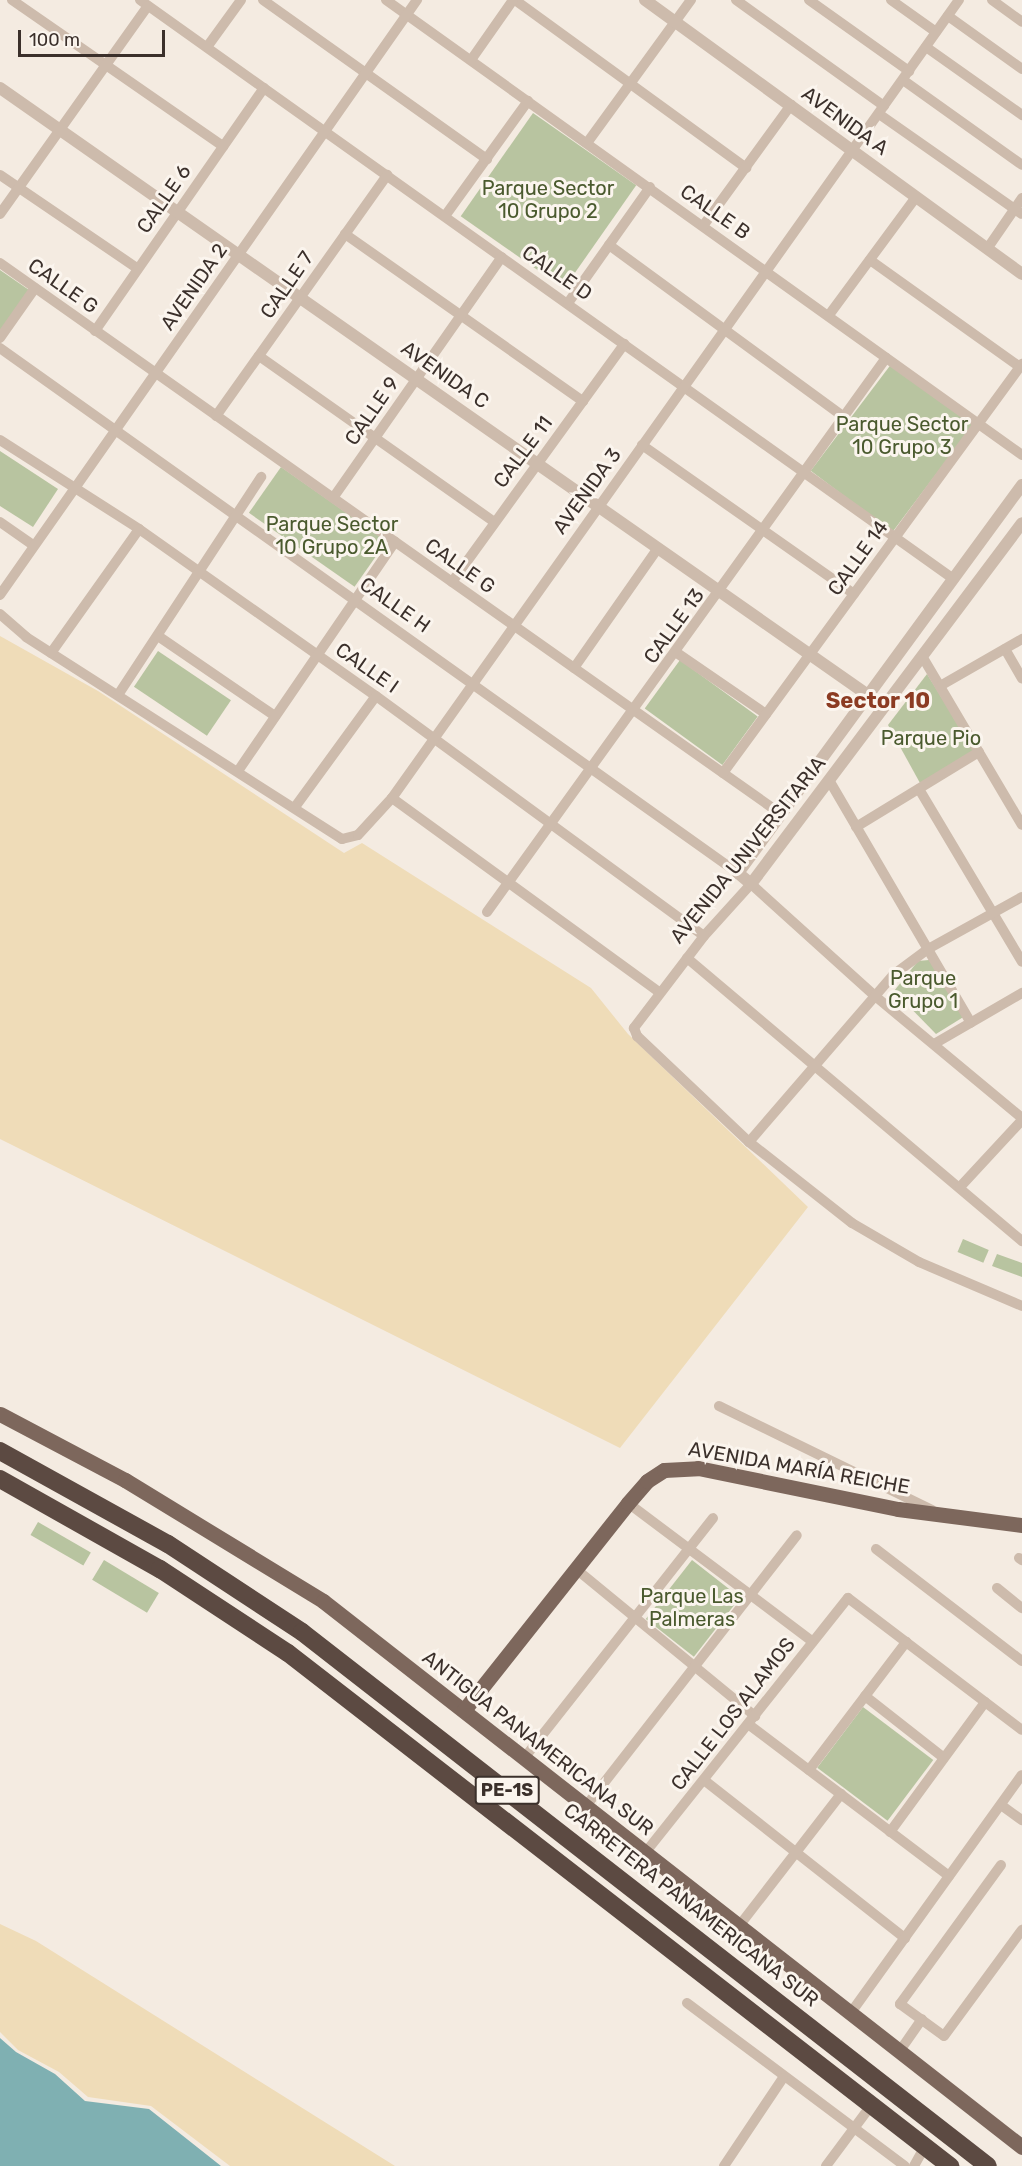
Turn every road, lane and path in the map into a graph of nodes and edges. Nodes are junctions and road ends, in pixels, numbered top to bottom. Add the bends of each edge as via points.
1 (12, 0) edge
2 (241, 0) edge
3 (263, 0) edge
4 (386, 0) edge
5 (417, 0) edge
6 (514, 0) edge
7 (645, 0) edge
8 (691, 0) edge
9 (736, 0) edge
10 (809, 0) edge
11 (891, 0) edge
12 (959, 0) edge
13 (992, 0) edge
14 (144, 3) edge
15 (407, 15) junction
16 (948, 16) junction
17 (675, 22) junction
18 (1022, 22) edge
19 (936, 32) junction
20 (207, 47) junction
21 (926, 47) junction
22 (471, 60) junction
23 (106, 65) junction
24 (1022, 69) edge
25 (366, 73) junction
26 (906, 76) junction
27 (627, 84) junction
28 (0, 88) edge
29 (264, 88) junction
30 (528, 101) junction
31 (791, 105) junction
32 (882, 110) junction
33 (1022, 115) edge
34 (60, 130) junction
35 (325, 131) junction
36 (587, 143) junction
37 (223, 147) junction
38 (853, 151) junction
39 (487, 159) junction
40 (1022, 165) edge
41 (746, 168) junction
42 (0, 175) edge
43 (387, 175) junction
44 (650, 187) junction
45 (18, 188) junction
46 (916, 197) junction
47 (1022, 198) edge
48 (177, 212) junction
49 (1018, 212) edge
50 (0, 214) edge
51 (445, 216) junction
52 (703, 226) junction
53 (345, 234) junction
54 (609, 244) junction
55 (987, 249) junction
56 (238, 255) junction
57 (502, 256) junction
58 (870, 260) junction
59 (0, 263) edge
60 (137, 268) junction
61 (769, 272) junction
62 (1022, 274) edge
63 (35, 288) junction
64 (300, 298) junction
65 (568, 303) junction
66 (461, 315) junction
67 (828, 315) junction
68 (724, 330) junction
69 (95, 331) junction
70 (0, 338) edge
71 (624, 344) junction
72 (0, 348) edge
73 (259, 356) junction
74 (886, 358) junction
75 (1021, 366) edge
76 (156, 373) junction
77 (416, 379) junction
78 (684, 387) junction
79 (583, 401) junction
80 (216, 416) junction
81 (844, 417) junction
82 (979, 423) junction
83 (115, 431) junction
84 (374, 439) junction
85 (0, 440) edge
86 (642, 445) junction
87 (1022, 455) edge
88 (538, 464) junction
89 (804, 473) junction
90 (261, 477) dead end
91 (1022, 485) edge
92 (74, 490) junction
93 (333, 498) junction
94 (598, 506) junction
95 (237, 516) junction
96 (0, 522) edge
97 (494, 522) junction
98 (139, 530) junction
99 (763, 531) junction
100 (1020, 531) edge
101 (895, 538) junction
102 (394, 542) junction
103 (33, 545) junction
104 (658, 548) junction
105 (200, 572) junction
106 (952, 579) junction
107 (452, 582) junction
108 (721, 592) junction
109 (854, 594) junction
110 (0, 595) edge
111 (355, 599) junction
112 (0, 614) edge
113 (514, 626) junction
114 (158, 636) junction
115 (1022, 639) edge
116 (1005, 649) junction
117 (51, 653) junction
118 (677, 653) junction
119 (810, 654) junction
120 (317, 655) junction
121 (922, 656) junction
122 (574, 668) junction
123 (1022, 678) edge
124 (474, 683) junction
125 (940, 686) junction
126 (118, 695) junction
127 (868, 695) junction
128 (376, 696) junction
129 (634, 711) junction
130 (766, 714) junction
131 (275, 716) junction
132 (434, 739) junction
133 (979, 752) junction
134 (594, 767) junction
135 (238, 771) junction
136 (723, 773) junction
137 (829, 780) junction
138 (919, 789) junction
139 (392, 798) junction
140 (295, 807) junction
141 (1018, 810) edge
142 (781, 814) junction
143 (553, 822) junction
144 (1022, 825) edge
145 (856, 827) junction
146 (738, 873) junction
147 (509, 882) junction
148 (751, 884) junction
149 (1022, 897) edge
150 (487, 912) dead end
151 (993, 913) junction
152 (704, 936) junction
153 (928, 950) junction
154 (687, 958) junction
155 (1022, 962) edge
156 (659, 993) junction
157 (1022, 993) edge
158 (875, 996) junction
159 (971, 1023) junction
160 (934, 1044) junction
161 (815, 1066) junction
162 (1022, 1119) edge
163 (749, 1143) junction
164 (960, 1187) junction
165 (1022, 1241) edge
166 (1022, 1306) edge
167 (719, 1406) dead end
168 (0, 1414) edge
169 (0, 1451) edge
170 (0, 1479) edge
171 (628, 1503) junction
172 (942, 1515) junction
173 (713, 1518) dead end
174 (1022, 1525) edge
175 (797, 1535) dead end
176 (689, 1549) junction
177 (876, 1549) dead end
178 (576, 1569) junction
179 (997, 1588) dead end
180 (751, 1596) junction
181 (1022, 1608) edge
182 (635, 1618) junction
183 (813, 1642) junction
184 (906, 1642) junction
185 (1022, 1661) edge
186 (695, 1667) junction
187 (865, 1696) junction
188 (986, 1702) junction
189 (464, 1710) junction
190 (752, 1720) junction
191 (1022, 1730) edge
192 (525, 1757) junction
193 (944, 1758) junction
194 (809, 1770) junction
195 (1022, 1775) edge
196 (704, 1780) junction
197 (841, 1794) junction
198 (1001, 1804) junction
199 (586, 1806) junction
200 (1022, 1820) edge
201 (891, 1832) junction
202 (796, 1852) junction
203 (645, 1853) junction
204 (1001, 1865) dead end
205 (949, 1876) junction
206 (739, 1926) junction
207 (1022, 1930) edge
208 (904, 1938) junction
209 (687, 2003) dead end
210 (850, 2014) junction
211 (922, 2019) junction
212 (899, 2052) junction
213 (783, 2078) junction
214 (872, 2104) junction
215 (854, 2127) junction
216 (925, 2146) junction
217 (1022, 2147) edge
218 (724, 2166) edge
219 (826, 2166) edge
220 (905, 2166) edge
221 (914, 2166) edge
222 (950, 2166) edge
223 (988, 2166) edge

1 - 23 street
2 - 20 street
3 - 25 street
4 - 15 street, CALLE B
5 - 15 street, AVENIDA 2
6 - 22 street
6 - 27 street
7 - 17 street, AVENIDA A
8 - 17 street
9 - 32 street
10 - 26 street
11 - 19 street
12 - 16 street, AVENIDA 3
13 - 18 street
14 - 20 street, CALLE D
14 - 23 street
15 - 22 street, CALLE B
15 - 25 street, AVENIDA 2
16 - 19 street, AVENIDA 3
16 - 24 street
17 - 27 street
17 - 31 street, AVENIDA A
19 - 21 street, AVENIDA 3
20 - 29 street, CALLE D
21 - 26 street, AVENIDA 3
21 - 33 street
22 - 30 street, CALLE B
23 - 34 street
23 - 37 street
25 - 35 street, AVENIDA 2
25 - 39 street
26 - 32 street, AVENIDA 3
26 - 40 street
27 - 36 street
27 - 41 street
28 - 34 street, AVENIDA C
29 - 35 street, CALLE D
29 - 37 street, CALLE 6
30 - 36 street, CALLE B
30 - 39 street
31 - 38 street, AVENIDA A
31 - 41 street
32 - 38 street, AVENIDA 3
32 - 49 street
34 - 45 street
34 - 48 street, AVENIDA C
35 - 43 street, CALLE D
35 - 56 street, AVENIDA 2
36 - 44 street, CALLE B
37 - 48 street, CALLE 6
38 - 46 street, AVENIDA A
38 - 61 street, AVENIDA 3
39 - 51 street
41 - 52 street
42 - 45 street
43 - 51 street, CALLE D
43 - 53 street, CALLE 7
44 - 52 street, CALLE B
44 - 54 street
45 - 50 street
45 - 60 street
46 - 55 street, AVENIDA A
46 - 58 street
47 - 49 street
48 - 56 street, AVENIDA C
48 - 60 street, CALLE 6
49 - 55 street
51 - 57 street, CALLE D
52 - 61 street, CALLE B
53 - 64 street, CALLE 7
53 - 66 street
54 - 65 street
54 - 68 street
55 - 62 street, AVENIDA A
56 - 64 street, AVENIDA C
56 - 76 street, AVENIDA 2
57 - 65 street, CALLE D
57 - 66 street, CALLE 9
58 - 67 street
58 - 75 street
59 - 63 street, CALLE G
60 - 69 street, CALLE 6
61 - 67 street, CALLE B
61 - 68 street, AVENIDA 3
63 - 69 street, CALLE G
63 - 70 street
64 - 73 street, CALLE 7
64 - 77 street, AVENIDA C
65 - 71 street, CALLE D
66 - 77 street, CALLE 9
66 - 79 street
67 - 74 street, CALLE B
68 - 78 street, AVENIDA 3
68 - 81 street
69 - 76 street, CALLE G
71 - 78 street, CALLE D
71 - 79 street, CALLE 11
72 - 83 street, CALLE H
73 - 80 street, CALLE 7
73 - 84 street
74 - 81 street, CALLE 13
74 - 82 street, CALLE B
75 - 82 street, CALLE 14
76 - 80 street, CALLE G
76 - 83 street, AVENIDA 2
77 - 84 street, CALLE 9
77 - 88 street, AVENIDA C
78 - 86 street, AVENIDA 3
78 - 89 street, CALLE D
79 - 88 street, CALLE 11
80 - 93 street, CALLE G
81 - 89 street, CALLE 13
82 - 87 street, CALLE B
82 - 101 street, CALLE 14
83 - 92 street, AVENIDA 2
83 - 95 street, CALLE H
84 - 93 street, CALLE 9
84 - 97 street
85 - 92 street, CALLE I
86 - 94 street, AVENIDA 3
86 - 99 street
88 - 94 street, AVENIDA C
88 - 97 street, CALLE 11
89 - 99 street, CALLE 13
89 - 101 street, CALLE D
90 - 95 street
91 - 106 street, AVENIDA UNIVERSITARIA
92 - 98 street, CALLE I
92 - 103 street, AVENIDA 2
93 - 102 street, CALLE G
94 - 104 street, AVENIDA C
94 - 113 street, AVENIDA 3
95 - 105 street
95 - 111 street, CALLE H
96 - 103 street
97 - 107 street, CALLE 11
98 - 105 street, CALLE I
98 - 117 street
99 - 108 street, CALLE 13
99 - 109 street
100 - 121 street, AVENIDA UNIVERSITARIA
101 - 106 street, CALLE D
101 - 109 street, CALLE 14
102 - 107 street, CALLE G
102 - 111 street
103 - 110 street, AVENIDA 2
104 - 108 street, AVENIDA C
104 - 122 street
105 - 114 street
105 - 120 street, CALLE I
106 - 127 street, AVENIDA UNIVERSITARIA
107 - 113 street, CALLE G
108 - 118 street, CALLE 13
108 - 119 street, AVENIDA C
109 - 119 street, CALLE 14
111 - 120 street
111 - 124 street, CALLE H
112 - 117 street
113 - 122 street, CALLE G
113 - 124 street, AVENIDA 3
114 - 126 street
114 - 131 street
115 - 116 street
116 - 123 street
116 - 125 street
117 - 126 street
118 - 129 street, CALLE 13
118 - 130 street
119 - 127 street, AVENIDA C
119 - 130 street, CALLE 14
120 - 128 street, CALLE I
120 - 131 street
121 - 125 street
121 - 137 street, AVENIDA UNIVERSITARIA
122 - 129 street, CALLE G
124 - 132 street, AVENIDA 3
124 - 134 street, CALLE H
125 - 133 street
126 - 135 street
127 - 142 street, AVENIDA UNIVERSITARIA
128 - 132 street, CALLE I
128 - 140 street
129 - 134 street, CALLE 13
129 - 136 street, CALLE G
130 - 136 street, CALLE 14
131 - 135 street
132 - 139 street, AVENIDA 3
132 - 143 street, CALLE I
133 - 138 street
133 - 141 street
134 - 143 street, CALLE 13
134 - 146 street, CALLE H
135 - 140 street
136 - 142 street, CALLE G
137 - 145 street
137 - 148 street, AVENIDA UNIVERSITARIA
138 - 145 street
138 - 151 street
139 - 140 street, AVENIDA 3 via 358,835 342,839
139 - 147 street
141 - 144 street
142 - 146 street, AVENIDA UNIVERSITARIA
143 - 147 street, CALLE 13
143 - 152 street, CALLE I
145 - 153 street
146 - 148 street
147 - 150 street, CALLE 13
147 - 156 street
148 - 152 street, AVENIDA UNIVERSITARIA
148 - 158 street
149 - 151 street
151 - 153 street
151 - 155 street
152 - 154 street, AVENIDA UNIVERSITARIA
153 - 158 street via 900,969
153 - 159 street
154 - 156 street, AVENIDA UNIVERSITARIA
154 - 161 street
156 - 163 street, AVENIDA UNIVERSITARIA via 634,1028 637,1036
157 - 159 street
158 - 160 street
158 - 161 street
159 - 160 street
160 - 162 street
161 - 163 street
161 - 164 street
162 - 164 street
163 - 166 street via 883,1244
164 - 165 street
167 - 172 street
168 - 189 main road, ANTIGUA PANAMERICANA SUR via 234,1544 323,1601
169 - 223 highway, CARRETERA PANAMERICANA SUR / PE-1S via 168,1544 302,1632
170 - 214 highway, PE-1S via 168,1574 288,1653
171 - 172 main road, AVENIDA MARÍA REICHE via 655,1474 686,1466
171 - 176 street
171 - 178 main road, AVENIDA MARÍA REICHE
172 - 174 main road, AVENIDA MARÍA REICHE
173 - 176 street
175 - 180 street
176 - 180 street
176 - 182 street
177 - 185 street
178 - 182 street
178 - 189 main road, AVENIDA MARÍA REICHE
179 - 181 street
180 - 183 street
180 - 186 street
182 - 186 street
182 - 192 street
183 - 184 street, CALLE LOS ALAMOS via 848,1598
183 - 190 street, CALLE LOS ALAMOS
184 - 187 street
184 - 188 street
186 - 190 street
186 - 199 street
187 - 193 street
187 - 194 street
188 - 191 street
188 - 193 street
189 - 192 main road, ANTIGUA PANAMERICANA SUR
190 - 194 street
190 - 196 street, CALLE LOS ALAMOS
192 - 199 main road, ANTIGUA PANAMERICANA SUR
193 - 201 street
194 - 197 street
195 - 198 street
196 - 202 street
196 - 203 street, CALLE LOS ALAMOS
197 - 201 street
197 - 202 street
198 - 200 street
198 - 205 street
199 - 203 main road, ANTIGUA PANAMERICANA SUR
201 - 205 street
202 - 206 street
202 - 208 street
203 - 206 main road, ANTIGUA PANAMERICANA SUR
204 - 211 street via 900,2004
205 - 208 street
206 - 210 main road, ANTIGUA PANAMERICANA SUR
207 - 211 street via 944,2036
208 - 210 street
209 - 213 street
210 - 212 main road, ANTIGUA PANAMERICANA SUR
211 - 212 street
212 - 217 main road, ANTIGUA PANAMERICANA SUR
213 - 215 street
213 - 218 street
214 - 215 street
214 - 216 highway, PE-1S
215 - 219 street
215 - 220 street
216 - 221 street
216 - 222 highway, PE-1S

